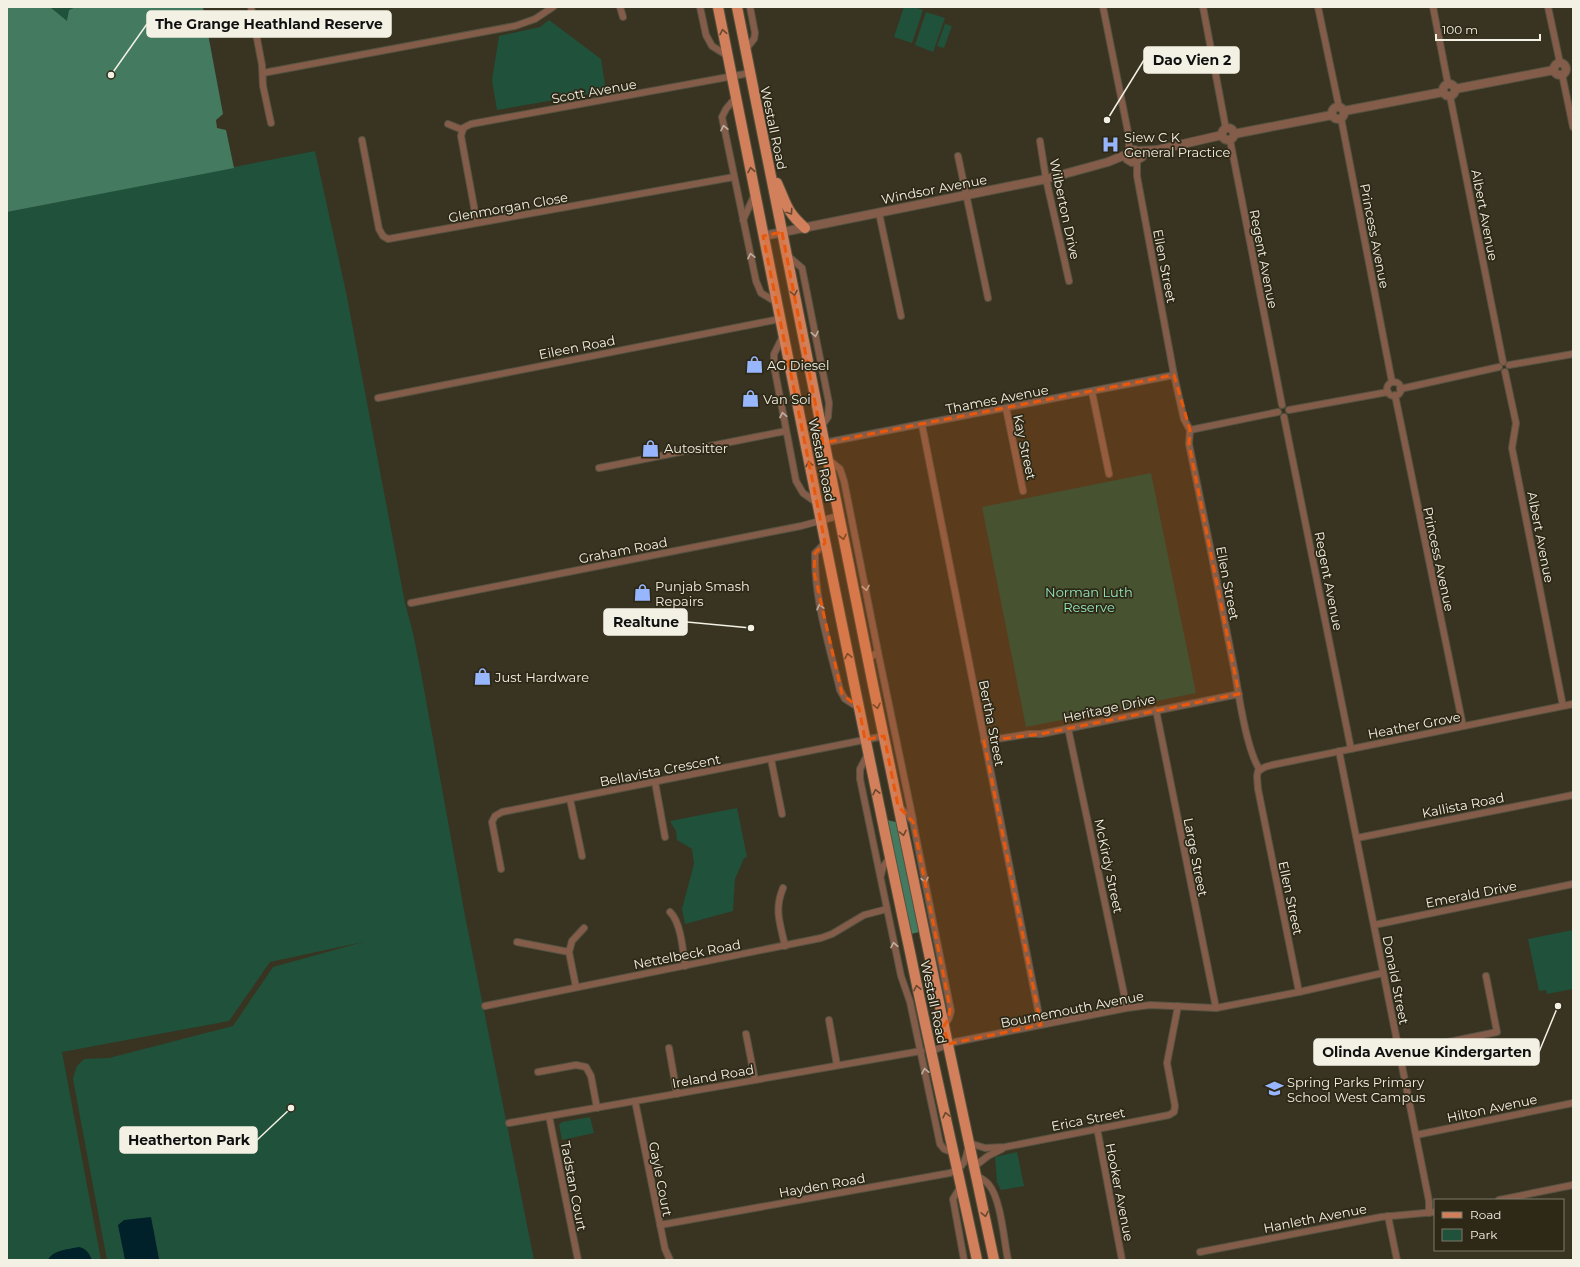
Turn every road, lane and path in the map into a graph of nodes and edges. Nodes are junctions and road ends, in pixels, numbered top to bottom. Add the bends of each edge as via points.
1 (251, 7) edge
2 (553, 7) edge
3 (620, 7) edge
4 (700, 7) edge
5 (718, 7) edge
6 (737, 7) edge
7 (750, 7) edge
8 (1103, 7) edge
9 (1203, 7) edge
10 (1318, 7) edge
11 (1432, 7) edge
12 (1548, 7) edge
13 (623, 17) dead end
14 (745, 50) junction
15 (728, 56) junction
16 (1565, 68) edge
17 (263, 73) junction
18 (750, 73) junction
19 (732, 77) junction
20 (1451, 86) junction
21 (1447, 94) junction
22 (737, 96) junction
23 (1341, 112) junction
24 (270, 123) dead end
25 (448, 124) dead end
26 (1573, 127) edge
27 (463, 130) junction
28 (1224, 132) junction
29 (1232, 137) junction
30 (362, 140) dead end
31 (1040, 141) dead end
32 (958, 156) dead end
33 (1133, 156) junction
34 (770, 167) junction
35 (734, 178) junction
36 (1046, 179) junction
37 (755, 194) junction
38 (966, 195) junction
39 (879, 212) junction
40 (743, 220) junction
41 (477, 224) junction
42 (805, 228) junction
43 (782, 232) junction
44 (763, 236) junction
45 (787, 254) junction
46 (1069, 281) dead end
47 (988, 298) dead end
48 (776, 302) junction
49 (901, 316) dead end
50 (780, 319) junction
51 (783, 335) junction
52 (1573, 354) edge
53 (1501, 364) junction
54 (1509, 365) junction
55 (1505, 372) junction
56 (1174, 375) junction
57 (1392, 382) junction
58 (1400, 389) junction
59 (1092, 392) junction
60 (1388, 392) junction
61 (1394, 395) junction
62 (378, 398) dead end
63 (1282, 405) junction
64 (1006, 408) junction
65 (1289, 410) junction
66 (1278, 412) junction
67 (1284, 417) junction
68 (922, 425) junction
69 (821, 427) junction
70 (1190, 430) junction
71 (786, 431) junction
72 (823, 443) junction
73 (826, 458) junction
74 (599, 468) dead end
75 (1109, 474) dead end
76 (1023, 491) dead end
77 (817, 502) junction
78 (838, 516) junction
79 (821, 521) junction
80 (825, 543) junction
81 (411, 603) dead end
82 (878, 652) junction
83 (868, 659) junction
84 (873, 685) junction
85 (855, 689) junction
86 (1239, 694) junction
87 (1573, 704) edge
88 (1563, 706) junction
89 (859, 708) junction
90 (1156, 710) junction
91 (1462, 726) junction
92 (1068, 728) junction
93 (884, 736) junction
94 (865, 740) junction
95 (984, 741) junction
96 (1351, 749) junction
97 (1339, 751) junction
98 (868, 754) junction
99 (771, 758) junction
100 (1260, 770) junction
101 (655, 782) junction
102 (1573, 795) edge
103 (570, 799) junction
104 (898, 806) junction
105 (782, 814) dead end
106 (914, 822) junction
107 (666, 837) dead end
108 (1357, 838) junction
109 (582, 856) dead end
110 (890, 857) junction
111 (501, 869) dead end
112 (881, 879) junction
113 (1573, 884) edge
114 (783, 888) dead end
115 (887, 908) junction
116 (670, 912) dead end
117 (1374, 925) junction
118 (584, 928) dead end
119 (517, 942) dead end
120 (785, 946) junction
121 (569, 952) junction
122 (686, 966) junction
123 (1384, 973) junction
124 (1486, 976) dead end
125 (576, 987) junction
126 (1299, 992) junction
127 (485, 1006) dead end
128 (1178, 1006) junction
129 (1127, 1008) junction
130 (1216, 1008) junction
131 (829, 1020) dead end
132 (1041, 1025) junction
133 (944, 1026) junction
134 (746, 1034) dead end
135 (948, 1044) junction
136 (668, 1048) dead end
137 (921, 1051) junction
138 (931, 1051) junction
139 (1400, 1052) junction
140 (837, 1065) junction
141 (538, 1072) dead end
142 (755, 1080) junction
143 (677, 1094) junction
144 (635, 1101) junction
145 (1573, 1103) edge
146 (597, 1108) junction
147 (549, 1116) junction
148 (509, 1123) dead end
149 (1097, 1128) junction
150 (1416, 1135) junction
151 (969, 1143) junction
152 (1005, 1147) junction
153 (954, 1153) junction
154 (958, 1170) junction
155 (976, 1171) junction
156 (1573, 1185) edge
157 (961, 1186) junction
158 (1504, 1199) edge
159 (1432, 1212) edge
160 (1388, 1216) junction
161 (660, 1225) junction
162 (1200, 1252) dead end
163 (578, 1260) edge
164 (670, 1260) edge
165 (964, 1260) edge
166 (977, 1260) edge
167 (994, 1260) edge
168 (1008, 1260) edge
169 (1122, 1260) edge
170 (1397, 1260) edge

1 - 17 street
2 - 17 street via 535,19 515,26
3 - 13 street
4 - 15 street via 706,35 712,46
15 -> 5 main road, Westall Road
6 - 14 main road, Westall Road
7 - 14 street via 755,33 754,39
8 - 33 street, Ellen Street
9 - 28 street
10 - 23 street, Princess Avenue
11 - 20 street
12 - 16 street
14 - 18 main road, Westall Road
15 - 19 main road, Westall Road
16 - 20 street via 1557,74 1554,70
16 - 26 street
17 - 24 street
18 - 19 street, Scott Avenue
18 - 34 main road, Westall Road
19 - 22 main road, Westall Road
19 - 27 street, Scott Avenue via 471,124
20 - 21 street via 1454,92
21 - 23 street
21 - 53 street, Albert Avenue
35 -> 22 street via 722,117
37 -> 22 main road, Westall Road
23 - 29 street via 1334,109 1332,115
23 - 57 street, Princess Avenue
25 - 27 street
27 - 41 street via 461,136
28 - 29 street via 1233,130
28 - 33 street, Windsor Avenue
29 - 63 street, Regent Avenue
30 - 41 street, Glenmorgan Close via 382,236 388,239 397,238
31 - 36 street, Wilberton Drive
32 - 38 street
33 - 36 street, Windsor Avenue
33 - 56 street, Ellen Street
34 -> 42 main road via 787,208
34 - 43 main road, Westall Road
35 - 40 street
35 - 41 street, Glenmorgan Close
36 - 38 street, Windsor Avenue
36 - 46 street, Wilberton Drive
37 - 40 street
37 - 44 main road, Westall Road
38 - 39 street, Windsor Avenue
38 - 47 street
39 - 42 street, Windsor Avenue
39 - 49 street
48 -> 40 street via 761,293 756,281
42 - 43 street, Windsor Avenue
43 - 44 street, Windsor Avenue
43 - 45 main road, Westall Road
44 - 48 main road, Westall Road
45 -> 69 main road, Westall Road
45 -> 69 street, Westall Road via 802,268 829,403 828,417
48 - 50 main road, Westall Road
50 - 51 main road, Westall Road
50 - 62 street, Eileen Road
71 -> 51 street, Westall Road via 773,361
77 -> 51 main road, Westall Road
52 - 54 street
53 - 54 street via 1506,362
53 - 55 street via 1500,370
53 - 58 street
54 - 55 street via 1510,368
55 - 88 street, Albert Avenue via 1516,423 1512,448
56 - 59 street, Thames Avenue
56 - 70 street, Ellen Street via 1184,419
57 - 58 street via 1398,384
57 - 60 street via 1388,386
58 - 61 street via 1398,394
59 - 64 street, Thames Avenue
59 - 75 street
60 - 61 street
60 - 65 street
61 - 91 street, Princess Avenue
63 - 65 street via 1287,406
63 - 66 street
64 - 68 street, Thames Avenue
64 - 76 street, Kay Street
65 - 67 street via 1289,414
66 - 67 street
66 - 70 street
67 - 96 street, Regent Avenue
68 - 72 street, Thames Avenue
68 - 95 street, Bertha Street
69 - 72 main road, Westall Road
70 - 86 street, Ellen Street via 1189,444
71 - 74 street
71 - 77 street, Westall Road via 796,481 803,493
72 - 73 main road, Westall Road
73 - 78 main road, Westall Road
73 -> 82 street, Westall Road via 840,469 844,481
77 - 79 main road, Westall Road
78 - 79 street, Graham Road
78 -> 83 main road, Westall Road
79 - 80 main road, Westall Road
79 - 81 street, Graham Road
85 -> 80 main road, Westall Road
89 -> 80 street via 845,699 840,690 816,590 815,553
82 - 83 street
82 - 106 street, Westall Road
83 - 84 main road, Westall Road
84 - 85 main road
84 -> 93 main road, Westall Road
85 - 89 main road, Westall Road
86 - 90 street, Heritage Drive
86 - 100 street, Ellen Street via 1250,748
87 - 88 street, Heather Grove
88 - 91 street, Heather Grove
89 - 94 main road, Westall Road
90 - 92 street, Heritage Drive
90 - 130 street, Large Street
91 - 96 street, Heather Grove
92 - 95 street, Heritage Drive
92 - 129 street, McKirdy Street
93 - 94 street, Bellavista Crescent
93 - 104 main road, Westall Road
94 - 98 main road, Westall Road
94 - 99 street, Bellavista Crescent
95 - 132 street, Bertha Street
96 - 97 street, Heather Grove
97 - 100 street, Heather Grove via 1272,765
97 - 108 street, Donald Street
110 -> 98 main road, Westall Road
98 - 112 street, Westall Road via 860,769 860,779
99 - 101 street, Bellavista Crescent
99 - 105 street
100 - 126 street, Ellen Street via 1257,776 1258,789
101 - 103 street, Bellavista Crescent
101 - 107 street
102 - 108 street, Kallista Road
103 - 109 street
103 - 111 street, Bellavista Crescent via 502,812 496,816 492,825
104 - 106 street
104 -> 133 main road, Westall Road
106 -> 133 street, Westall Road via 951,1011
108 - 117 street, Donald Street
110 - 112 street via 881,872
138 -> 110 main road, Westall Road
112 - 115 street, Westall Road
113 - 117 street, Emerald Drive
114 - 120 street via 778,908
115 - 120 street, Nettelbeck Road via 864,915 827,936
137 -> 115 street, Westall Road via 901,976
116 - 122 street via 677,923
117 - 123 street, Donald Street
118 - 121 street via 572,941
119 - 121 street
120 - 122 street, Nettelbeck Road
121 - 125 street
122 - 125 street, Nettelbeck Road
123 - 126 street, Bournemouth Avenue
123 - 139 street, Donald Street
124 - 139 street via 1497,1032
125 - 127 street, Nettelbeck Road
126 - 130 street, Bournemouth Avenue
128 - 129 street, Bournemouth Avenue via 1150,1005
128 - 130 street, Bournemouth Avenue
128 - 149 street, Erica Street via 1167,1063 1174,1112
129 - 132 street, Bournemouth Avenue
131 - 140 street
132 - 135 street, Bournemouth Avenue
133 - 135 main road, Westall Road
134 - 142 street
135 - 138 street, Bournemouth Avenue
135 - 151 main road, Westall Road
136 - 143 street
137 - 140 street, Ireland Road
153 -> 137 street, Westall Road via 944,1149 940,1144
153 -> 138 main road, Westall Road
139 - 150 street, Donald Street
140 - 142 street, Ireland Road
141 - 146 street via 576,1065 586,1067 591,1076
142 - 143 street, Ireland Road
143 - 144 street, Ireland Road
144 - 146 street, Ireland Road
144 - 161 street, Gayle Court
145 - 150 street, Hilton Avenue
146 - 147 street, Ireland Road
147 - 148 street, Ireland Road
147 - 163 street, Tadstan Court
149 - 152 street, Erica Street
149 - 169 street, Hooker Avenue
150 - 159 street, Donald Street
151 - 152 street, Erica Street via 985,1148
151 - 154 street via 964,1163
151 - 155 main road, Westall Road
152 - 155 street, Erica Street via 988,1156
153 - 154 main road, Westall Road
154 - 157 main road, Westall Road
154 - 161 street, Hayden Road via 950,1174
155 -> 167 main road, Westall Road
155 - 168 street via 988,1183 994,1194
156 - 158 street
157 - 165 street via 953,1199
157 - 166 main road, Westall Road
159 - 160 street, Hanleth Avenue
160 - 162 street, Hanleth Avenue
160 - 170 street
161 - 164 street, Gayle Court

